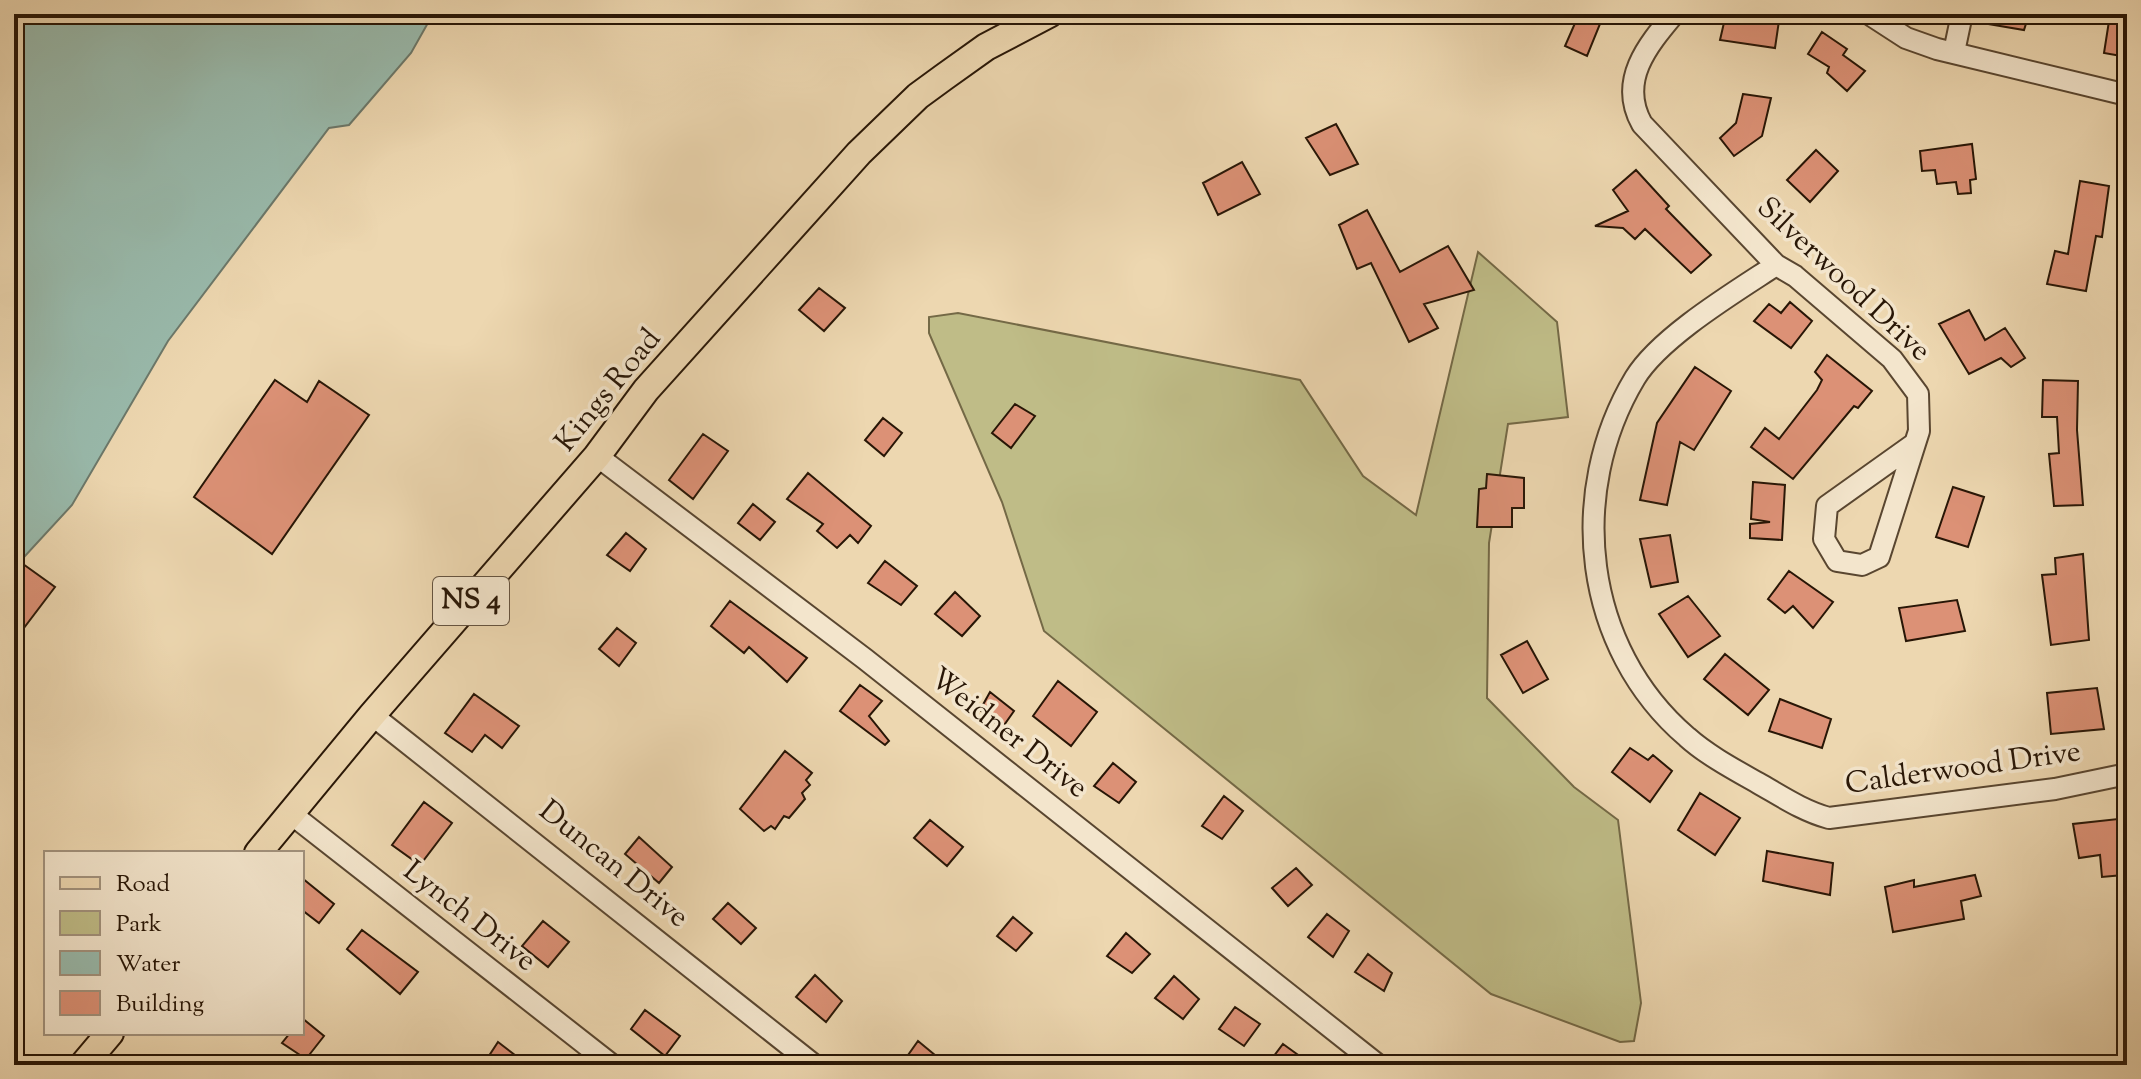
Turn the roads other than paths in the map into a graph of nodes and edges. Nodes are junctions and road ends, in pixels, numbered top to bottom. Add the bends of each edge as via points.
1 (1049, 14) edge
2 (1674, 14) edge
3 (1869, 14) edge
4 (1962, 14) edge
5 (1954, 52) junction
6 (2127, 95) edge
7 (1776, 265) junction
8 (1914, 444) junction
9 (597, 456) junction
10 (372, 715) junction
11 (2127, 774) edge
12 (290, 813) junction
13 (260, 851) edge
14 (108, 1035) edge
15 (83, 1065) edge
16 (612, 1065) edge
17 (814, 1065) edge
18 (1378, 1065) edge

1 - 9 main road, Kings Road / NS 4 via 986,47 918,96 859,153 646,390
2 - 7 street, Silverwood Drive via 1637,68 1633,88 1639,118
3 - 5 street via 1906,38
4 - 5 street
5 - 6 street
7 - 8 street, Silverwood Drive via 1909,376 1922,410
7 - 11 street, Calderwood Drive via 1720,302 1644,365 1601,455 1592,520 1599,591 1618,646 1647,694 1688,739 1799,806 1829,818 2055,789
8 - 8 street, Silverwood Drive via 1879,557 1862,565 1837,561 1824,539 1827,506
9 - 10 main road, Kings Road / NS 4
9 - 18 street, Weidner Drive via 877,668
10 - 12 main road, Kings Road / NS 4
10 - 17 street, Duncan Drive
12 - 13 main road, Kings Road / NS 4
12 - 16 street, Lynch Drive
14 - 15 main road

